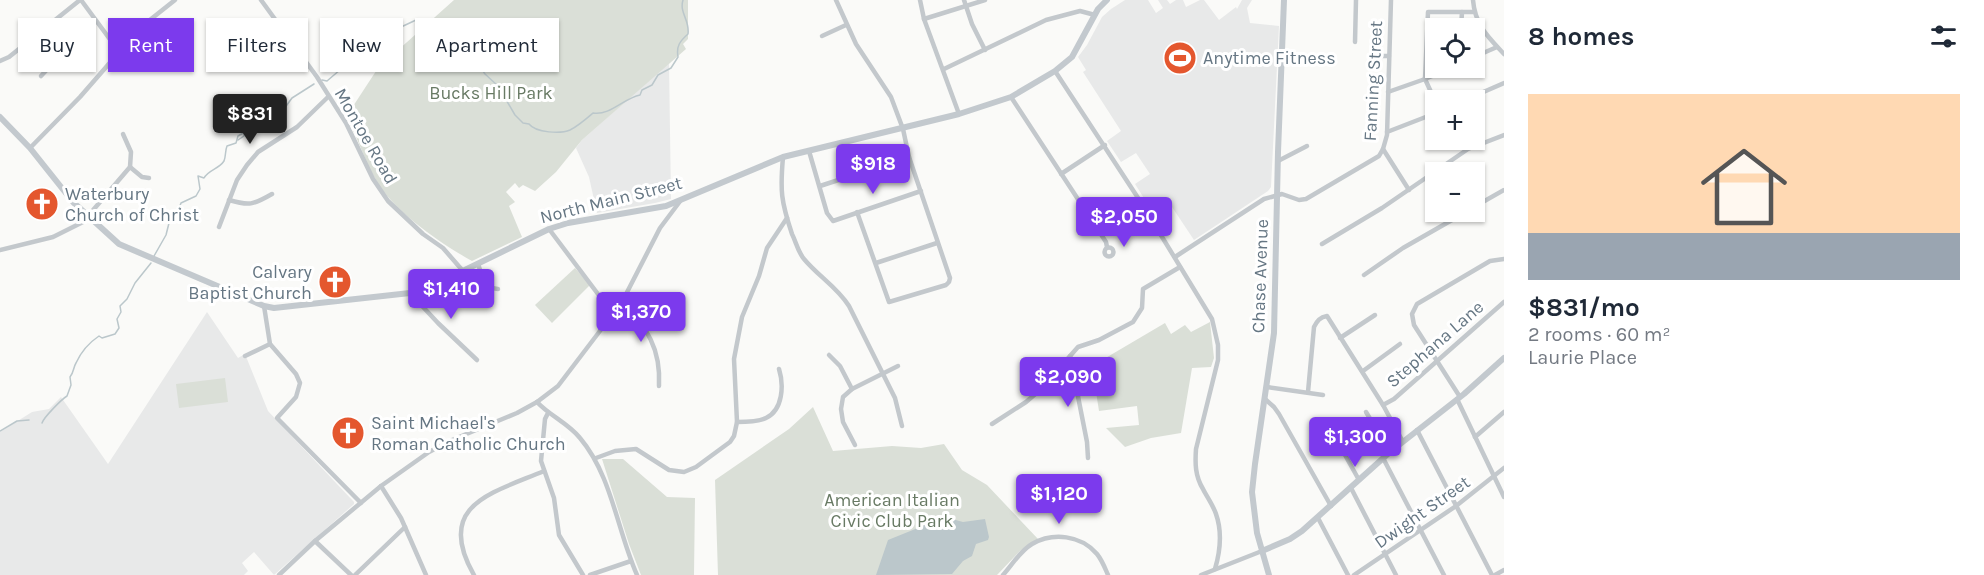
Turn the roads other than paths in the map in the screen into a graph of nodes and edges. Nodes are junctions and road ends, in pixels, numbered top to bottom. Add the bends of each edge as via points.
1 (80, 0) edge
2 (175, 0) edge
3 (261, 0) edge
4 (836, 0) edge
5 (920, 0) edge
6 (985, 0) edge
7 (1107, 0) edge
8 (1284, 0) edge
9 (1356, 0) edge
10 (1391, 0) edge
11 (1473, 0) edge
12 (965, 3) edge
13 (1462, 12) junction
14 (1474, 12) junction
15 (1095, 15) junction
16 (57, 18) edge
17 (152, 18) edge
18 (273, 18) edge
19 (1462, 18) edge
20 (924, 19) junction
21 (846, 25) junction
22 (822, 36) dead end
23 (108, 37) edge
24 (1355, 42) dead end
25 (1497, 47) junction
26 (18, 50) edge
27 (985, 50) junction
28 (1485, 52) edge
29 (1504, 54) edge
30 (1373, 56) dead end
31 (1389, 56) junction
32 (0, 62) edge
33 (308, 65) edge
34 (108, 66) edge
35 (944, 69) junction
36 (1055, 71) junction
37 (45, 72) edge
38 (41, 76) dead end
39 (1425, 79) junction
40 (1504, 83) edge
41 (1430, 90) edge
42 (1485, 91) edge
43 (1388, 92) junction
44 (328, 97) junction
45 (1011, 97) junction
46 (1381, 106) dead end
47 (1388, 107) junction
48 (959, 114) junction
49 (0, 117) edge
50 (1425, 117) edge
51 (903, 129) junction
52 (1387, 132) junction
53 (123, 134) dead end
54 (1504, 135) edge
55 (1105, 145) junction
56 (1306, 146) dead end
57 (30, 148) junction
58 (1383, 149) junction
59 (809, 151) junction
60 (783, 157) junction
61 (909, 157) junction
62 (1278, 161) junction
63 (130, 167) junction
64 (1061, 174) junction
65 (149, 178) dead end
66 (820, 186) junction
67 (1408, 190) junction
68 (1504, 190) edge
69 (921, 191) junction
70 (272, 194) dead end
71 (1277, 194) junction
72 (229, 200) junction
73 (681, 200) junction
74 (1485, 201) edge
75 (857, 212) junction
76 (89, 217) junction
77 (787, 218) junction
78 (1448, 222) edge
79 (219, 227) dead end
80 (549, 229) junction
81 (937, 243) junction
82 (1322, 243) dead end
83 (1107, 247) dead end
84 (0, 250) edge
85 (1175, 257) junction
86 (1504, 259) edge
87 (876, 263) junction
88 (478, 264) junction
89 (1180, 267) junction
90 (463, 271) junction
91 (1364, 275) dead end
92 (498, 289) dead end
93 (410, 293) junction
94 (622, 302) junction
95 (1504, 302) edge
96 (264, 306) junction
97 (613, 314) junction
98 (1375, 315) dead end
99 (1340, 338) junction
100 (270, 344) junction
101 (1400, 344) dead end
102 (829, 355) dead end
103 (245, 356) dead end
104 (1070, 356) junction
105 (1504, 358) edge
106 (477, 360) dead end
107 (1438, 361) junction
108 (898, 366) dead end
109 (779, 369) dead end
110 (1363, 371) junction
111 (882, 374) junction
112 (659, 386) dead end
113 (1267, 387) junction
114 (852, 389) junction
115 (1308, 392) junction
116 (1323, 395) dead end
117 (1459, 398) junction
118 (1265, 399) junction
119 (537, 402) junction
120 (1383, 405) junction
121 (1366, 412) dead end
122 (1504, 412) edge
123 (548, 413) junction
124 (736, 422) junction
125 (992, 424) dead end
126 (902, 426) dead end
127 (1418, 430) junction
128 (1335, 437) dead end
129 (1475, 437) junction
130 (1403, 442) junction
131 (855, 446) dead end
132 (1390, 452) junction
133 (596, 458) junction
134 (1088, 458) dead end
135 (1383, 458) junction
136 (1504, 468) edge
137 (544, 471) junction
138 (1494, 477) junction
139 (1359, 480) junction
140 (381, 486) junction
141 (1351, 488) junction
142 (1504, 497) edge
143 (361, 503) junction
144 (1331, 506) junction
145 (1456, 506) junction
146 (1318, 518) junction
147 (405, 527) junction
148 (1421, 530) junction
149 (315, 541) junction
150 (1262, 551) junction
151 (1386, 554) junction
152 (631, 561) junction
153 (1215, 569) junction
154 (1504, 570) edge
155 (279, 575) edge
156 (353, 575) edge
157 (426, 575) edge
158 (474, 575) edge
159 (583, 575) edge
160 (590, 575) edge
161 (637, 575) edge
162 (1003, 575) edge
163 (1108, 575) edge
164 (1201, 575) edge
165 (1269, 575) edge
166 (1348, 575) edge
167 (1354, 575) edge
168 (1396, 575) edge
169 (1444, 575) edge
170 (1494, 575) edge

1 - 16 street
1 - 23 street
2 - 17 street
3 - 18 street, Montoe Road
4 - 21 street
5 - 20 street
6 - 12 street
7 - 15 main road, North Main Street
8 - 62 main road, Chase Avenue
9 - 24 street
10 - 31 street, Fanning Street
11 - 14 street
12 - 20 street
12 - 27 street
13 - 14 street
13 - 19 street
13 - 39 street via 1428,12
14 - 25 street via 1482,30
15 - 27 street via 1080,11 1046,20
15 - 36 main road, North Main Street via 1072,57
20 - 35 street
21 - 22 street
21 - 51 street via 891,97
25 - 28 street
25 - 29 street
26 - 32 street
27 - 35 street
30 - 31 street
31 - 43 street, Fanning Street
33 - 44 street, Montoe Road
34 - 57 street
35 - 48 street
36 - 45 main road, North Main Street
36 - 55 street
37 - 38 street
39 - 41 street
39 - 43 street
40 - 42 street
43 - 47 street, Fanning Street
44 - 72 street via 297,127 258,152 237,180
44 - 90 street, Montoe Road via 388,201 443,248
45 - 48 main road, North Main Street
45 - 64 street
46 - 47 street
47 - 52 street, Fanning Street
48 - 51 main road, North Main Street
49 - 57 main road, North Main Street
50 - 52 street
51 - 59 main road, North Main Street
51 - 61 street
52 - 58 street, Fanning Street
53 - 63 street via 131,155
54 - 67 street via 1468,149
55 - 64 street
55 - 85 street
56 - 62 street
57 - 76 main road, North Main Street via 61,189
58 - 67 street
58 - 71 street, Fanning Street via 1379,156 1308,199
59 - 60 main road, North Main Street
59 - 66 street
60 - 73 main road, North Main Street
60 - 77 street via 780,185
61 - 66 street
61 - 69 street
62 - 71 main road, Chase Avenue
63 - 65 street
63 - 76 street
64 - 83 street
66 - 75 street via 832,221
67 - 82 street
68 - 74 street
69 - 75 street
69 - 81 street
70 - 72 street via 251,204
71 - 85 street
71 - 113 main road, Chase Avenue via 1274,333
72 - 79 street
73 - 80 main road, North Main Street
73 - 94 street via 660,228
75 - 87 street
76 - 84 street via 53,237
76 - 96 main road, North Main Street via 119,244
77 - 111 street via 798,250 843,297
77 - 124 street via 766,248 742,317 734,359
78 - 91 street
80 - 88 main road, North Main Street
80 - 97 street
81 - 87 street
81 - 87 street via 950,278 946,285 889,302
85 - 89 street
86 - 107 street via 1490,261 1417,304 1412,314 1414,325
88 - 90 main road, North Main Street
88 - 92 street via 486,283
89 - 104 street via 1143,289 1142,308 1132,322 1078,347
89 - 153 street via 1212,319 1218,345 1195,462 1196,475 1219,526
90 - 93 main road, North Main Street
93 - 96 main road, North Main Street
93 - 106 street
94 - 97 street
94 - 112 street via 651,338
95 - 107 street, Stephana Lane
96 - 100 street
97 - 119 street via 558,386
98 - 99 street
99 - 110 street
99 - 115 street via 1327,316 1316,321
100 - 103 street
100 - 143 street via 300,383 296,397 277,418
101 - 110 street
102 - 114 street
104 - 125 street via 1040,390
104 - 134 street
105 - 117 main road
107 - 117 street
107 - 120 street, Stephana Lane
108 - 111 street
109 - 124 street via 782,380 778,407 765,419
110 - 120 street
111 - 114 street
111 - 126 street via 895,398
113 - 115 street
113 - 118 main road, Chase Avenue
114 - 131 street via 843,397 841,409
115 - 116 street
117 - 127 main road
117 - 129 street
118 - 144 street via 1279,414
118 - 150 main road, Chase Avenue via 1252,492
119 - 123 street
119 - 140 street via 429,452
120 - 130 street
121 - 132 street
122 - 129 street
123 - 133 street via 567,424
123 - 137 street via 541,454
124 - 133 street via 730,442 690,471 669,470 636,449
127 - 130 main road
127 - 145 street
128 - 139 street
129 - 138 street
130 - 132 main road
132 - 135 main road
133 - 152 street
135 - 139 main road
135 - 148 street
136 - 138 street, Dwight Street
137 - 158 street via 474,503 460,532 461,547
137 - 159 street via 554,498 559,535
138 - 142 street
138 - 145 street, Dwight Street
139 - 141 main road
140 - 143 street
140 - 147 street
141 - 144 main road
141 - 151 street
143 - 149 street
144 - 146 main road
145 - 148 street, Dwight Street
145 - 170 street
146 - 150 main road via 1290,539
146 - 166 street
147 - 156 street
147 - 157 street
148 - 151 street, Dwight Street
148 - 169 street
149 - 155 street
149 - 156 street
150 - 153 street
150 - 165 main road, Chase Avenue
151 - 167 street, Dwight Street
151 - 168 street
152 - 160 street
152 - 161 street
153 - 164 street
154 - 170 street
162 - 163 street via 1031,545 1057,537 1090,548

